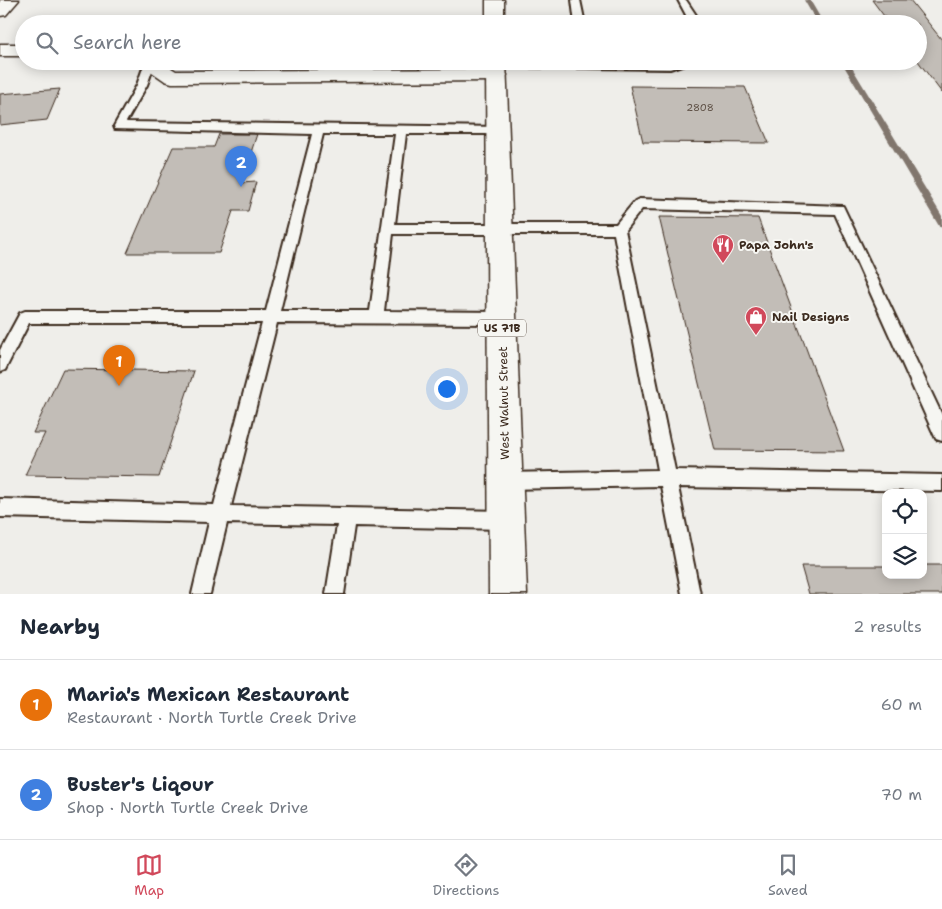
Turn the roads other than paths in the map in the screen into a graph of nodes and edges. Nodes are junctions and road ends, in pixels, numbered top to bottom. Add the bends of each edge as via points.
1 (10, 0) edge
2 (495, 0) edge
3 (576, 0) edge
4 (682, 0) edge
5 (0, 12) edge
6 (495, 15) edge
7 (578, 15) edge
8 (691, 15) edge
9 (0, 50) edge
10 (15, 50) edge
11 (146, 70) edge
12 (160, 70) edge
13 (399, 70) edge
14 (496, 70) edge
15 (318, 130) junction
16 (401, 130) junction
17 (498, 130) junction
18 (500, 229) junction
19 (619, 229) junction
20 (387, 230) junction
21 (376, 316) junction
22 (271, 317) junction
23 (502, 318) junction
24 (0, 365) edge
25 (942, 433) edge
26 (667, 478) junction
27 (505, 481) junction
28 (942, 483) edge
29 (0, 508) edge
30 (220, 514) junction
31 (347, 517) junction
32 (506, 520) junction
33 (201, 594) edge
34 (335, 594) edge
35 (508, 594) edge
36 (692, 594) edge

1 - 5 main road
2 - 6 main road
3 - 7 lane
4 - 8 lane
9 - 10 main road
11 - 15 lane via 142,85 119,126
12 - 13 main road via 172,77
14 - 17 main road, West Walnut Street / US 71B
15 - 16 lane
15 - 22 lane
16 - 17 lane
16 - 20 lane
17 - 18 main road, West Walnut Street / US 71B
18 - 19 lane
18 - 20 lane
18 - 23 main road, West Walnut Street / US 71B
19 - 25 lane via 639,204 838,209
19 - 26 lane
20 - 21 lane
21 - 22 lane
21 - 23 lane
22 - 24 lane via 25,317
22 - 30 lane
23 - 27 main road, West Walnut Street / US 71B
26 - 27 lane
26 - 28 lane
26 - 36 lane
27 - 32 main road, West Walnut Street / US 71B
29 - 30 lane
30 - 31 lane
30 - 33 lane
31 - 32 lane
31 - 34 lane
32 - 35 main road, West Walnut Street / US 71B

